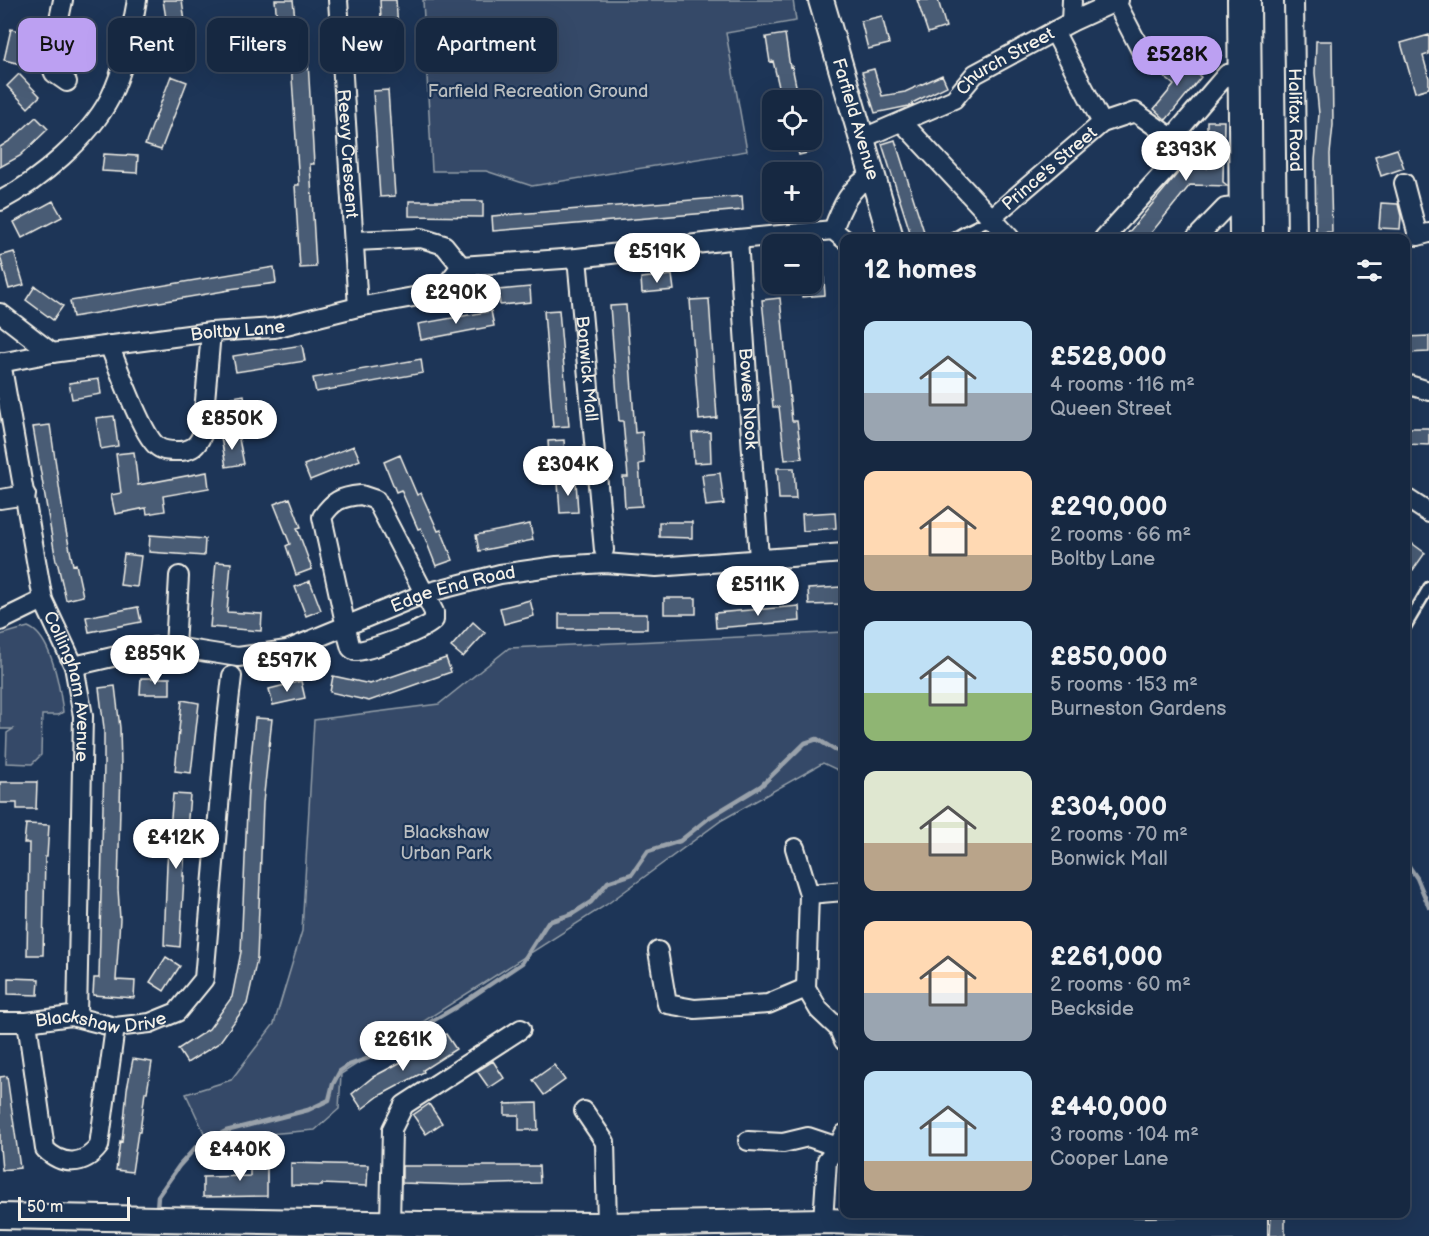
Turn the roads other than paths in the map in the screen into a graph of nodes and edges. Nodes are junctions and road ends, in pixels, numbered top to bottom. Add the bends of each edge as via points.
1 (63, 0) edge
2 (137, 0) edge
3 (338, 0) edge
4 (821, 0) edge
5 (1072, 0) edge
6 (1244, 0) edge
7 (1294, 0) edge
8 (1118, 1) edge
9 (1071, 22) junction
10 (1054, 31) junction
11 (1168, 54) dead end
12 (1245, 72) junction
13 (67, 82) dead end
14 (902, 122) junction
15 (1102, 123) junction
16 (1172, 138) junction
17 (861, 139) junction
18 (872, 175) junction
19 (1404, 183) dead end
20 (0, 201) edge
21 (1246, 206) junction
22 (990, 219) junction
23 (1429, 233) edge
24 (890, 234) edge
25 (961, 234) edge
26 (1006, 234) edge
27 (1108, 234) edge
28 (1200, 234) edge
29 (1246, 234) edge
30 (1297, 234) edge
31 (839, 235) edge
32 (738, 239) junction
33 (355, 241) junction
34 (577, 258) junction
35 (462, 266) junction
36 (358, 307) junction
37 (0, 312) edge
38 (212, 332) junction
39 (109, 345) junction
40 (52, 352) junction
41 (1, 363) edge
42 (1410, 385) edge
43 (1429, 391) edge
44 (26, 495) junction
45 (0, 499) edge
46 (1410, 501) edge
47 (1429, 513) edge
48 (604, 550) dead end
49 (840, 553) edge
50 (759, 559) junction
51 (178, 576) dead end
52 (1429, 587) edge
53 (426, 593) junction
54 (44, 600) junction
55 (1410, 619) edge
56 (0, 621) edge
57 (346, 624) junction
58 (175, 647) junction
59 (74, 666) junction
60 (232, 676) dead end
61 (795, 848) dead end
62 (840, 891) edge
63 (808, 894) junction
64 (658, 951) dead end
65 (806, 988) junction
66 (77, 1017) junction
67 (0, 1022) edge
68 (27, 1022) junction
69 (115, 1027) junction
70 (521, 1029) dead end
71 (840, 1031) edge
72 (584, 1111) dead end
73 (840, 1140) edge
74 (748, 1141) dead end
75 (840, 1141) edge
76 (0, 1216) edge
77 (823, 1221) junction
78 (390, 1223) junction
79 (607, 1225) junction
80 (1251, 1226) edge
81 (1144, 1227) edge
82 (424, 1230) edge
83 (648, 1230) edge

1 - 13 street via 50,62 54,73
2 - 20 street via 129,44 111,97 94,123 57,161
3 - 33 street, Reevy Crescent
4 - 17 main road, Farfield Avenue
5 - 9 street
6 - 12 highway
7 - 30 street, Halifax Road
8 - 9 street, Church Street
8 - 11 street via 1148,64
9 - 10 street, Church Street
10 - 14 street, Church Street via 975,74 954,99
10 - 15 street
12 - 16 street via 1227,74
12 - 21 highway
14 - 17 street, Church Street
14 - 22 street
15 - 16 street, Prince's Street via 1135,112
15 - 22 street, Prince's Street
16 - 27 street via 1177,158
17 - 18 main road, Farfield Avenue
18 - 24 main road, Farfield Avenue
18 - 31 street via 861,181 841,208
19 - 23 street via 1419,236
21 - 28 street via 1225,208
21 - 29 highway
22 - 25 lane
22 - 26 street
31 - 32 street
32 - 34 street
32 - 50 street, Bowes Nook
33 - 35 street via 420,238 444,245
33 - 36 street, Reevy Crescent
34 - 35 street
34 - 48 street, Bonwick Mall
35 - 36 street, Boltby Lane via 441,292
36 - 38 street, Boltby Lane via 274,328
37 - 40 street
38 - 39 street, Boltby Lane
38 - 39 street via 202,435 189,450 168,452 153,443
39 - 40 street, Boltby Lane
40 - 41 street, Boltby Lane
41 - 44 street, Collingham Avenue
42 - 43 street
44 - 45 street
44 - 54 street, Collingham Avenue
46 - 47 street
49 - 50 street, Edge End Road
50 - 53 street, Edge End Road via 656,567 605,562 557,566 500,574
51 - 58 street
52 - 55 lane
53 - 57 street, Edge End Road
53 - 57 street via 435,620 374,648 351,648
53 - 57 street via 376,500 347,496 332,504 322,518
54 - 56 street
54 - 59 street, Collingham Avenue
57 - 58 street, Edge End Road via 287,650 238,657
58 - 59 street, Edge End Road via 155,647
59 - 66 street, Collingham Avenue via 82,716
60 - 69 street, Blackshaw Drive via 204,979 177,1012 150,1023
61 - 63 street
62 - 63 street
63 - 65 street
64 - 65 street via 667,1004 695,1009 768,1004
65 - 71 street via 819,1010
66 - 68 street, Blackshaw Drive
66 - 69 street, Blackshaw Drive
67 - 68 street, Blackshaw Drive
68 - 69 street via 45,1149 63,1161 84,1160 99,1146
70 - 78 street via 404,1105 392,1129
72 - 79 street via 604,1142
73 - 74 street via 808,1137 783,1143
75 - 77 street via 827,1160
76 - 78 main road
77 - 81 main road
77 - 83 main road
78 - 82 main road
79 - 82 main road
79 - 83 main road
80 - 81 main road

